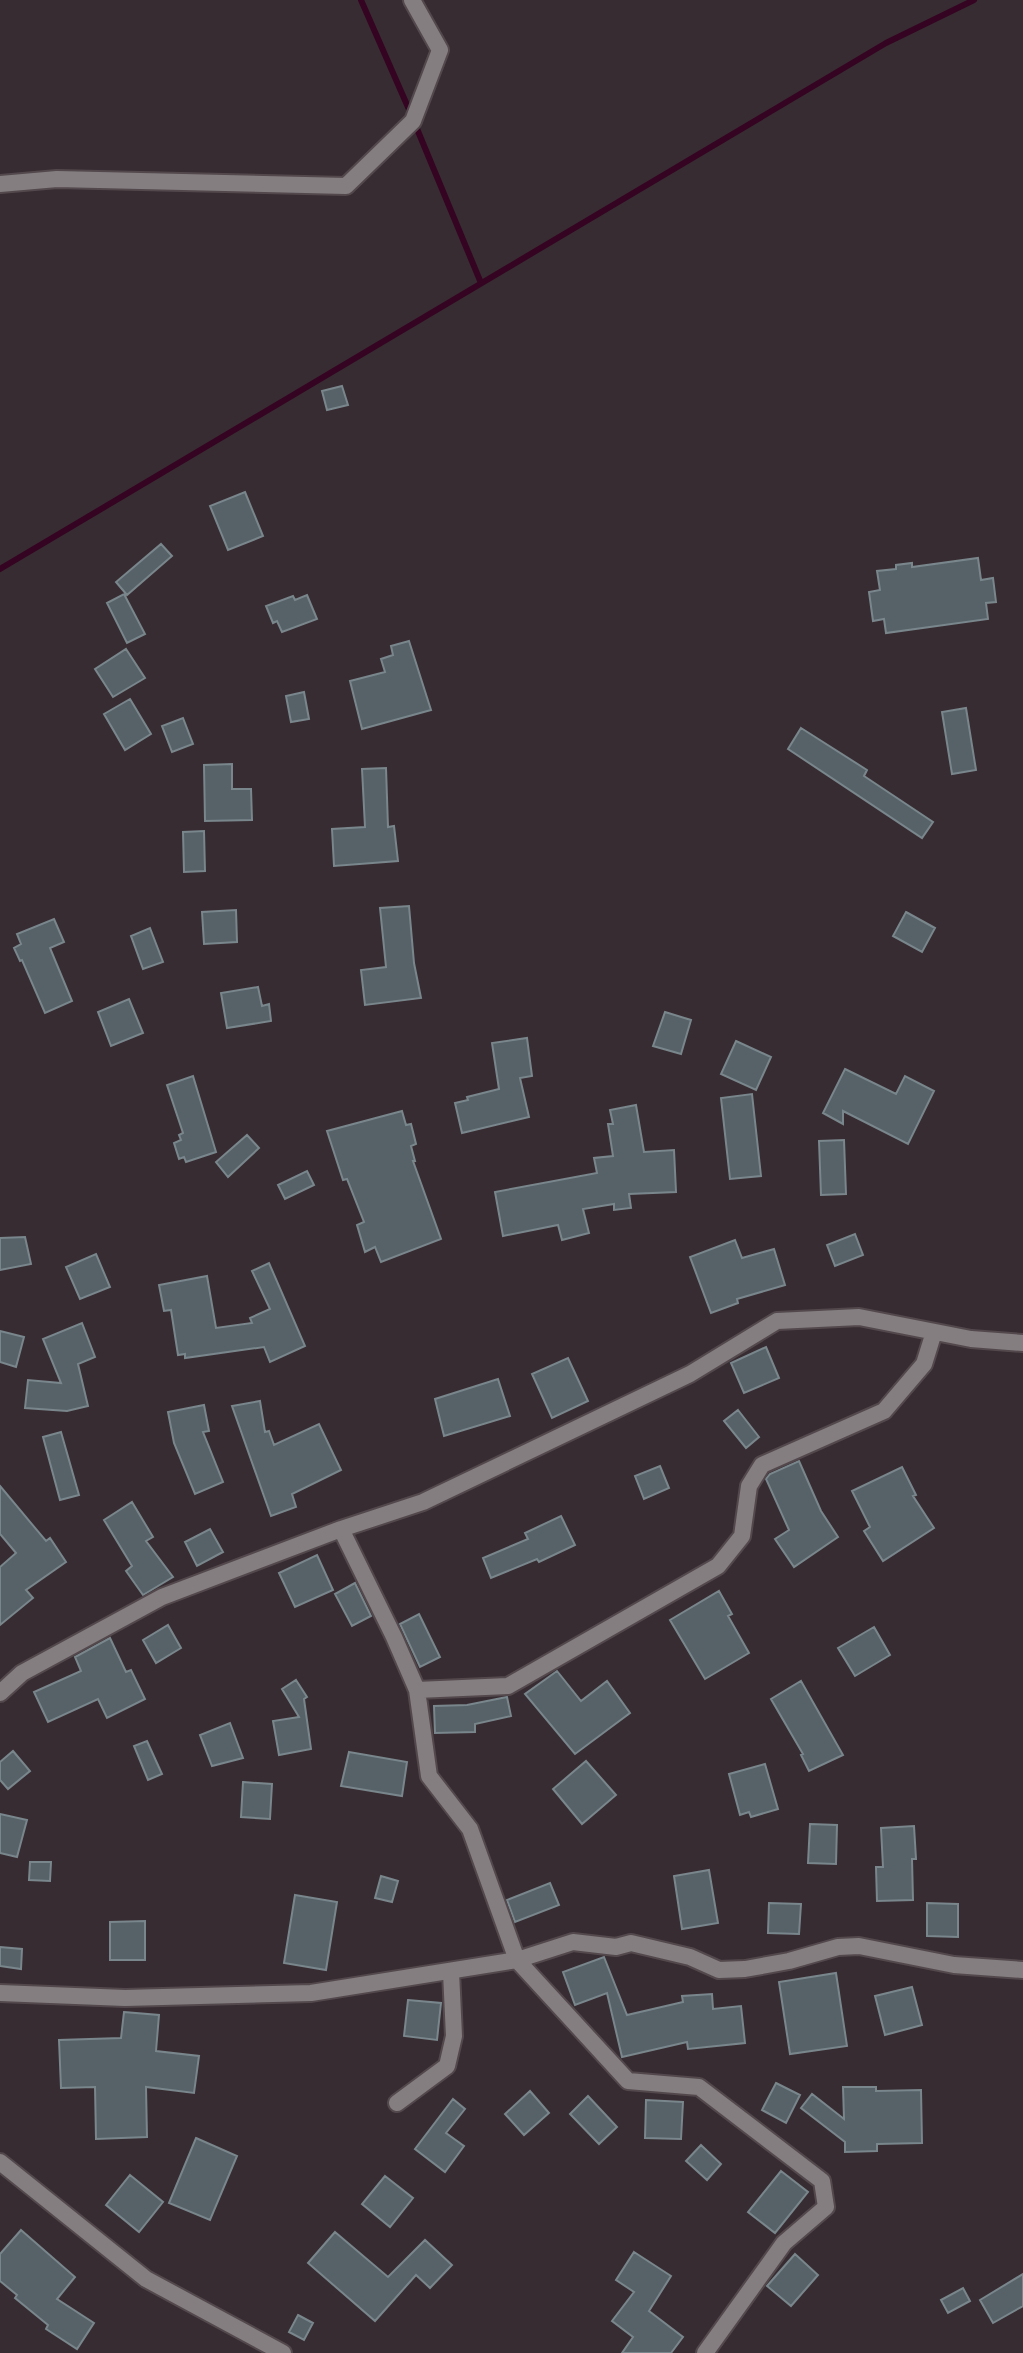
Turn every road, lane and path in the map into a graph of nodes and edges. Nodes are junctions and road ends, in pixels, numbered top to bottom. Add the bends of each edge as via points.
1 (412, 0) edge
2 (0, 184) edge
3 (934, 1332) junction
4 (1023, 1343) edge
5 (341, 1529) junction
6 (417, 1690) junction
7 (0, 1693) edge
8 (517, 1960) junction
9 (1023, 1970) edge
10 (451, 1972) junction
11 (0, 1993) edge
12 (397, 2103) dead end
13 (0, 2162) edge
14 (283, 2353) edge
15 (705, 2353) edge

1 - 2 street via 440,50 413,121 346,186 57,179
3 - 4 street
3 - 5 street via 859,1317 777,1321 690,1374 423,1502
3 - 6 street via 924,1364 884,1411 762,1465 749,1486 742,1536 718,1566 508,1686
5 - 6 street
5 - 7 street via 162,1597 22,1673
6 - 8 street via 429,1776 470,1829
8 - 9 street via 573,1942 616,1947 631,1943 719,1970 745,1969 859,1946 954,1965
8 - 10 street
8 - 15 street via 628,2081 699,2087 822,2181 826,2207 784,2243
10 - 11 street via 311,1993 125,1998
10 - 12 street via 454,2036 447,2066
13 - 14 street via 146,2279

